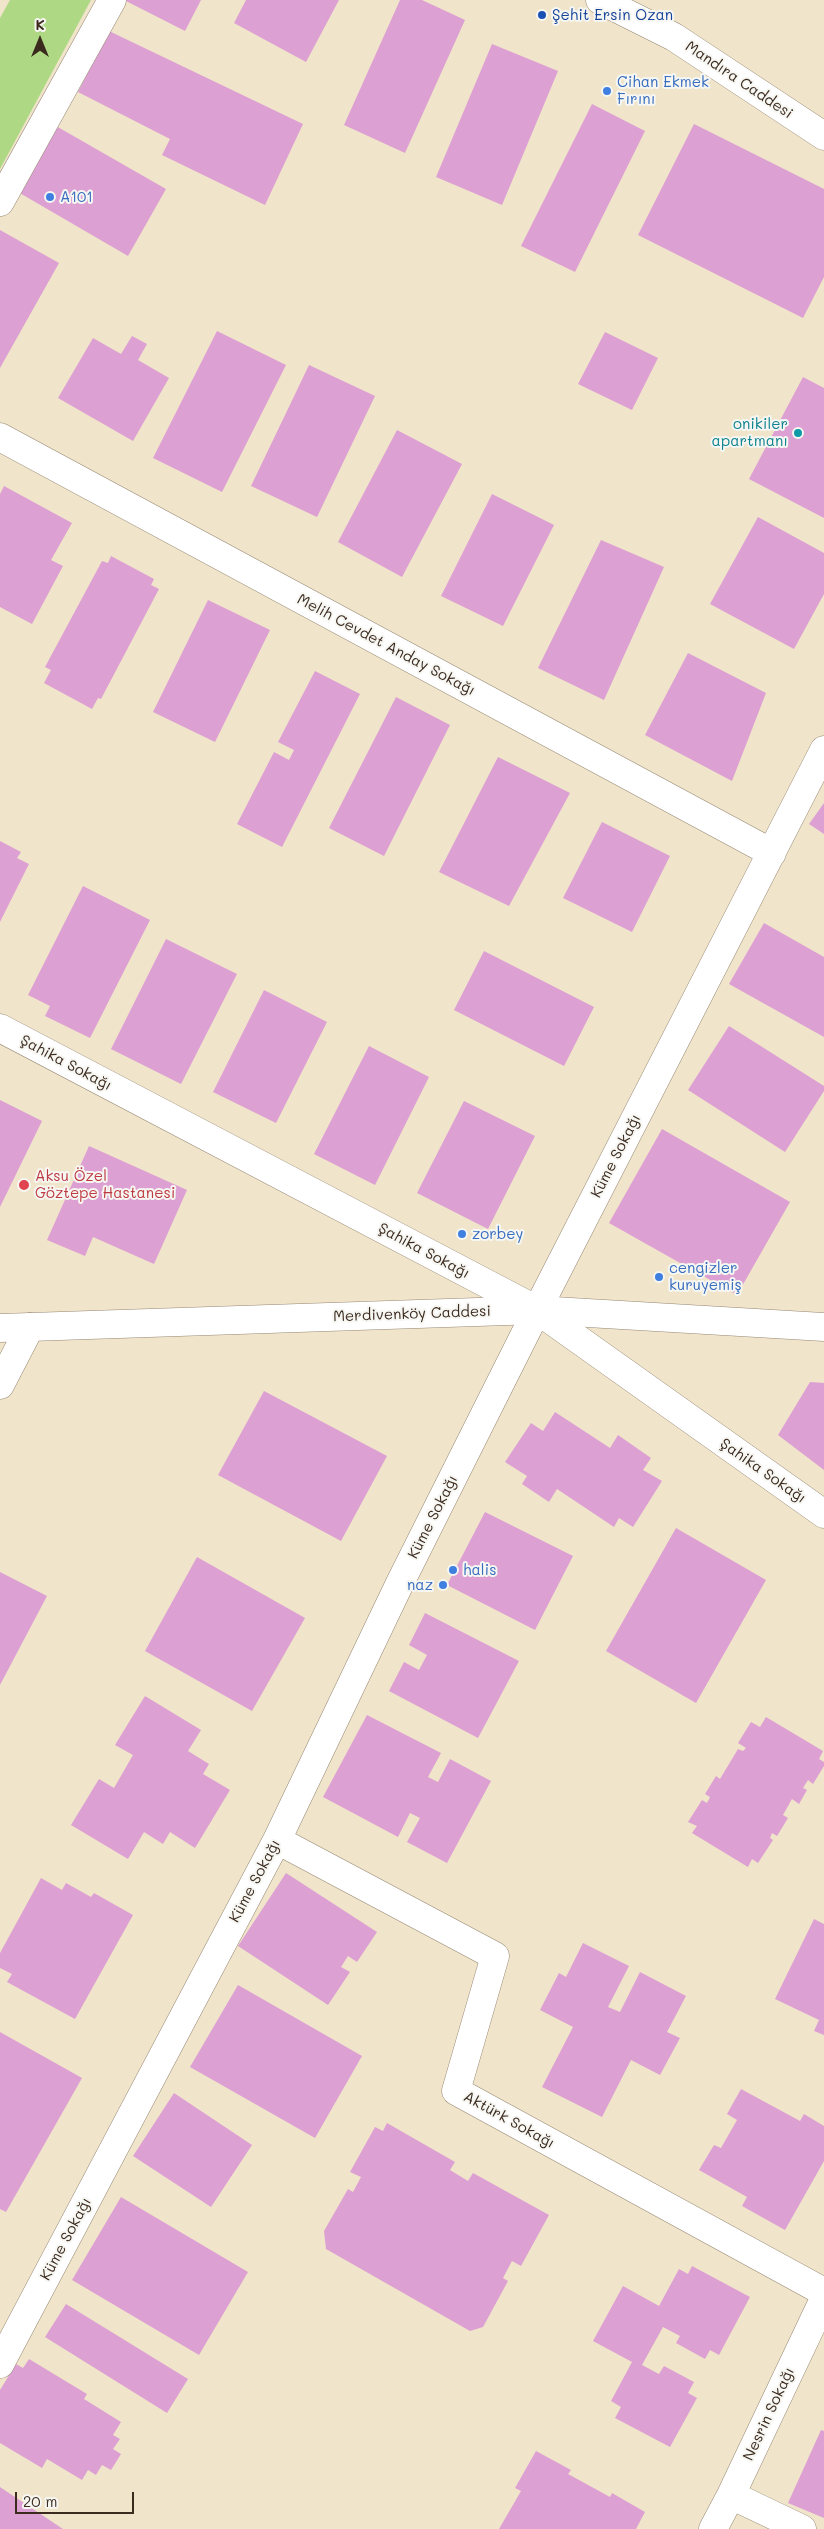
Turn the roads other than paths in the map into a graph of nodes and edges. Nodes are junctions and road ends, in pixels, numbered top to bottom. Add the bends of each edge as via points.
1 (112, 0) edge
2 (600, 0) edge
3 (824, 136) edge
4 (0, 202) edge
5 (0, 437) edge
6 (824, 750) edge
7 (772, 852) junction
8 (0, 1028) edge
9 (537, 1310) junction
10 (30, 1327) junction
11 (824, 1327) edge
12 (0, 1328) edge
13 (0, 1385) edge
14 (824, 1514) edge
15 (277, 1840) junction
16 (824, 2292) edge
17 (824, 2299) edge
18 (0, 2364) edge
19 (731, 2495) junction
20 (713, 2529) edge
21 (802, 2529) edge

1 - 4 street
2 - 3 street, Mandıra Caddesi via 674,37
5 - 7 street, Melih Cevdet Anday Sokağı
6 - 7 street, Küme Sokağı
7 - 9 street, Küme Sokağı
8 - 9 street, Şahika Sokağı
9 - 10 street, Merdivenköy Caddesi
9 - 11 street, Merdivenköy Caddesi
9 - 14 street, Şahika Sokağı
9 - 15 street, Küme Sokağı
10 - 12 street, Merdivenköy Caddesi
10 - 13 street
15 - 16 street, Aktürk Sokağı via 495,1956 456,2091
15 - 18 street, Küme Sokağı
17 - 19 street, Nesrin Sokağı
19 - 20 street, Nesrin Sokağı
19 - 21 street

